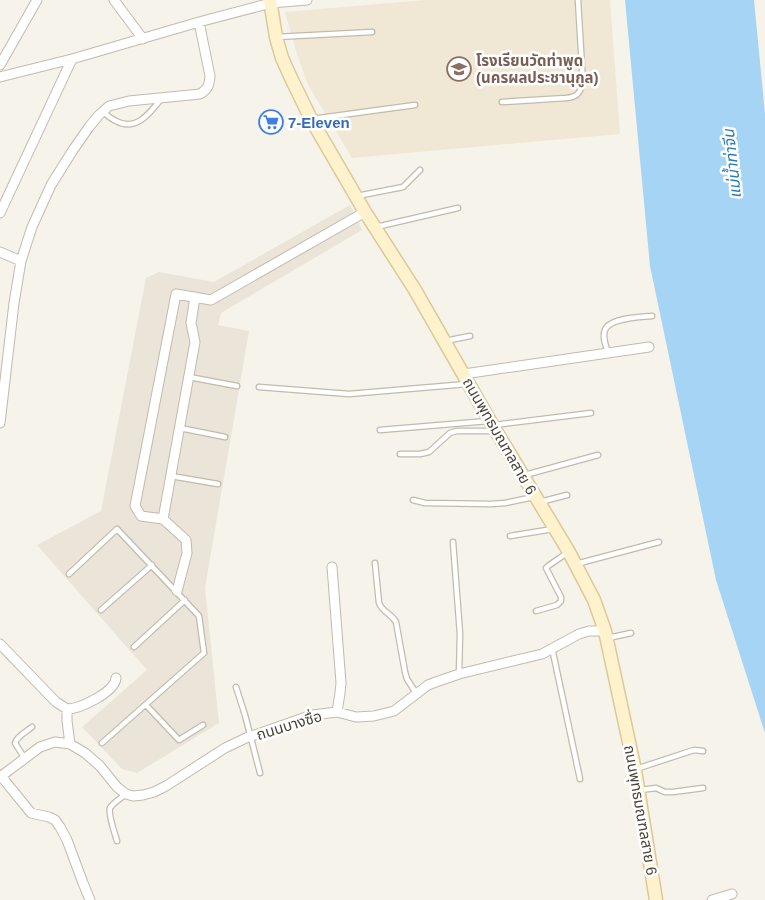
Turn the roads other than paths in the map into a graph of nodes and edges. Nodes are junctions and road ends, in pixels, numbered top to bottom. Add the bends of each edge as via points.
1 (37, 0) edge
2 (114, 0) edge
3 (307, 0) edge
4 (578, 0) edge
5 (270, 2) edge
6 (199, 22) junction
7 (372, 32) dead end
8 (276, 37) junction
9 (143, 39) junction
10 (72, 59) junction
11 (0, 65) edge
12 (0, 77) edge
13 (162, 98) junction
14 (502, 102) dead end
15 (414, 105) dead end
16 (103, 112) junction
17 (312, 119) junction
18 (420, 170) dead end
19 (356, 196) junction
20 (458, 208) dead end
21 (366, 212) junction
22 (0, 214) edge
23 (375, 227) junction
24 (0, 252) edge
25 (21, 262) junction
26 (195, 297) junction
27 (652, 316) dead end
28 (470, 336) dead end
29 (444, 341) junction
30 (649, 347) dead end
31 (608, 353) junction
32 (189, 377) junction
33 (467, 379) junction
34 (238, 386) dead end
35 (259, 387) dead end
36 (591, 413) dead end
37 (0, 423) edge
38 (493, 426) junction
39 (180, 428) junction
40 (380, 430) dead end
41 (225, 437) dead end
42 (400, 454) dead end
43 (598, 455) dead end
44 (523, 475) junction
45 (171, 476) junction
46 (218, 484) dead end
47 (567, 495) dead end
48 (537, 499) junction
49 (413, 500) dead end
50 (163, 519) junction
51 (555, 529) junction
52 (510, 536) dead end
53 (453, 542) dead end
54 (659, 542) dead end
55 (569, 552) junction
56 (375, 563) dead end
57 (575, 564) junction
58 (152, 565) junction
59 (332, 567) dead end
60 (69, 574) dead end
61 (177, 591) junction
62 (185, 600) junction
63 (101, 610) dead end
64 (536, 611) dead end
65 (631, 634) dead end
66 (606, 635) junction
67 (0, 644) edge
68 (134, 647) dead end
69 (552, 648) junction
70 (459, 674) junction
71 (116, 678) dead end
72 (236, 687) dead end
73 (417, 694) junction
74 (146, 705) junction
75 (67, 709) junction
76 (337, 712) junction
77 (203, 725) dead end
78 (32, 727) dead end
79 (249, 734) junction
80 (70, 741) junction
81 (102, 743) dead end
82 (703, 751) dead end
83 (23, 756) junction
84 (635, 770) junction
85 (260, 773) dead end
86 (0, 776) edge
87 (580, 779) dead end
88 (703, 788) dead end
89 (638, 791) junction
90 (126, 794) junction
91 (117, 841) dead end
92 (732, 894) dead end
93 (90, 900) edge
94 (656, 900) edge
95 (712, 900) edge

1 - 11 street
2 - 9 street
3 - 5 street
4 - 14 lane via 584,84 579,93 566,98
5 - 6 street
5 - 8 main road, ถนนพุทธมณฑลสาย 6
6 - 9 street
6 - 13 street via 210,76 209,86 200,94
7 - 8 lane
8 - 17 main road, ถนนพุทธมณฑลสาย 6 via 282,58
9 - 10 street
10 - 12 street
10 - 22 street
13 - 16 street via 129,101 109,106
13 - 16 lane via 147,117 126,125
15 - 17 lane
16 - 25 street via 78,142 51,185
17 - 19 main road, ถนนพุทธมณฑลสาย 6
18 - 19 lane via 403,187
19 - 21 main road, ถนนพุทธมณฑลสาย 6
20 - 23 lane
21 - 23 main road, ถนนพุทธมณฑลสาย 6
21 - 26 street via 211,300
23 - 29 main road, ถนนพุทธมณฑลสาย 6
24 - 25 street
25 - 37 street
26 - 32 street via 191,323 196,342
26 - 50 street via 176,294 134,506 141,516
27 - 31 lane via 608,325 604,333
28 - 29 lane
29 - 33 main road, ถนนพุทธมณฑลสาย 6
30 - 31 street
31 - 33 street
32 - 34 lane
32 - 39 street
33 - 35 lane via 349,394
33 - 38 main road, ถนนพุทธมณฑลสาย 6
36 - 38 lane
38 - 40 lane
38 - 42 lane via 450,433 429,452
38 - 44 main road, ถนนพุทธมณฑลสาย 6
39 - 41 lane
39 - 45 street
43 - 44 lane
44 - 48 main road, ถนนพุทธมณฑลสาย 6
45 - 46 lane
45 - 50 street
47 - 48 lane
48 - 49 lane via 491,504
48 - 51 main road, ถนนพุทธมณฑลสาย 6
50 - 61 street via 186,540 187,553
51 - 52 lane
51 - 55 main road, ถนนพุทธมณฑลสาย 6
53 - 70 lane via 460,634
54 - 57 lane
55 - 57 main road, ถนนพุทธมณฑลสาย 6
55 - 64 lane via 546,568 561,601
56 - 73 lane via 380,603 396,622 407,679
57 - 66 main road, ถนนพุทธมณฑลสาย 6 via 594,600
58 - 60 lane via 118,529
58 - 61 lane
58 - 63 lane
59 - 76 street via 341,683
61 - 62 lane
62 - 68 lane
62 - 74 lane via 199,616 204,653
65 - 66 lane
66 - 69 street, ถนนบางซื่อ via 589,631
66 - 84 main road, ถนนพุทธมณฑลสาย 6
67 - 75 street via 56,702
69 - 70 street, ถนนบางซื่อ via 532,657
69 - 87 lane
70 - 73 street, ถนนบางซื่อ via 428,685
71 - 75 street via 116,683 96,699
72 - 79 lane
73 - 76 street, ถนนบางซื่อ via 394,711 374,716 356,717
74 - 77 lane via 179,740
74 - 81 lane
75 - 80 street
76 - 79 street, ถนนบางซื่อ via 312,715
78 - 83 lane via 15,743
79 - 85 lane
79 - 90 street, ถนนบางซื่อ via 154,792
80 - 83 street via 55,742
80 - 90 street
82 - 84 lane via 694,750
83 - 86 street
84 - 89 main road, ถนนพุทธมณฑลสาย 6
86 - 93 street via 31,813 55,820 67,840
88 - 89 lane
89 - 94 main road, ถนนพุทธมณฑลสาย 6
90 - 91 lane via 110,809
92 - 95 street

